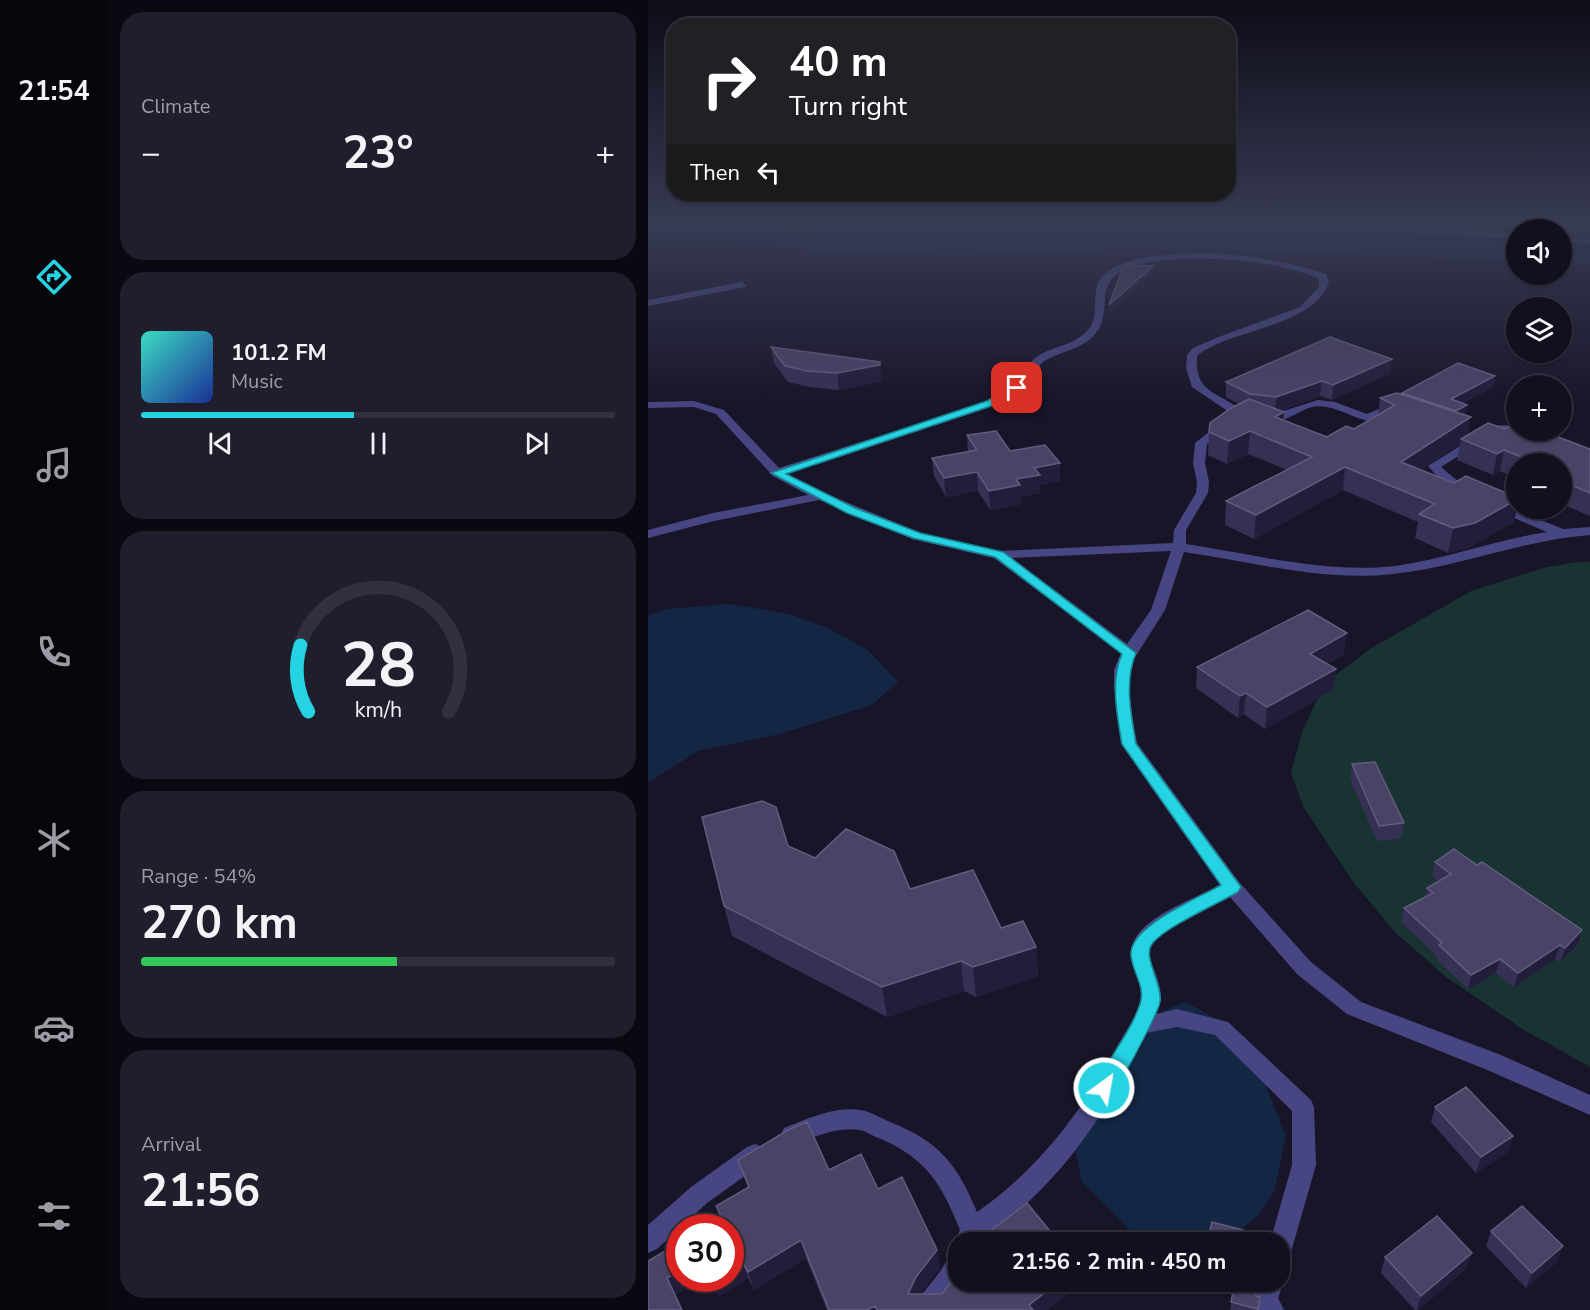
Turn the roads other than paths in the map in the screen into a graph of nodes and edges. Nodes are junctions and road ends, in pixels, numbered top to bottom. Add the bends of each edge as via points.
1 (1104, 282) edge
2 (1325, 282) edge
3 (742, 285) dead end
4 (648, 303) edge
5 (648, 405) edge
6 (1406, 411) edge
7 (1239, 414) junction
8 (1506, 429) edge
9 (777, 473) junction
10 (820, 496) junction
11 (1590, 531) edge
12 (1558, 532) junction
13 (648, 534) edge
14 (1179, 547) junction
15 (999, 555) junction
16 (1130, 653) junction
17 (1232, 887) junction
18 (1138, 1026) junction
19 (1590, 1105) edge
20 (968, 1232) edge
21 (974, 1232) edge
22 (1285, 1232) edge
23 (648, 1241) edge
24 (948, 1284) edge
25 (1267, 1292) edge
26 (926, 1310) edge
27 (1271, 1310) edge

1 - 9 street via 1094,330 1036,362 1029,378 1002,398
2 - 7 street via 1303,309 1219,340 1192,355 1196,385
3 - 4 street
5 - 9 street via 713,408
6 - 7 street via 1388,408 1368,418 1320,403 1272,419
7 - 14 street via 1201,443 1202,493 1180,530
8 - 12 street via 1473,435 1434,466 1450,481 1484,500
9 - 10 street
10 - 13 street
10 - 15 street via 917,536
11 - 12 street
12 - 14 street via 1427,565 1373,572 1318,568
14 - 15 street
14 - 16 street via 1154,619
15 - 16 street
16 - 17 street via 1122,669 1129,744
17 - 18 street via 1146,938 1140,956 1151,994
17 - 19 street via 1304,968 1354,1008
18 - 21 street via 1116,1071 1056,1157 1019,1195
18 - 22 street via 1177,1018 1221,1028 1303,1107 1304,1165
20 - 23 street via 954,1185 929,1155 903,1137 860,1120 829,1122 795,1133 755,1155 699,1195
24 - 26 street
25 - 27 street via 1265,1300

